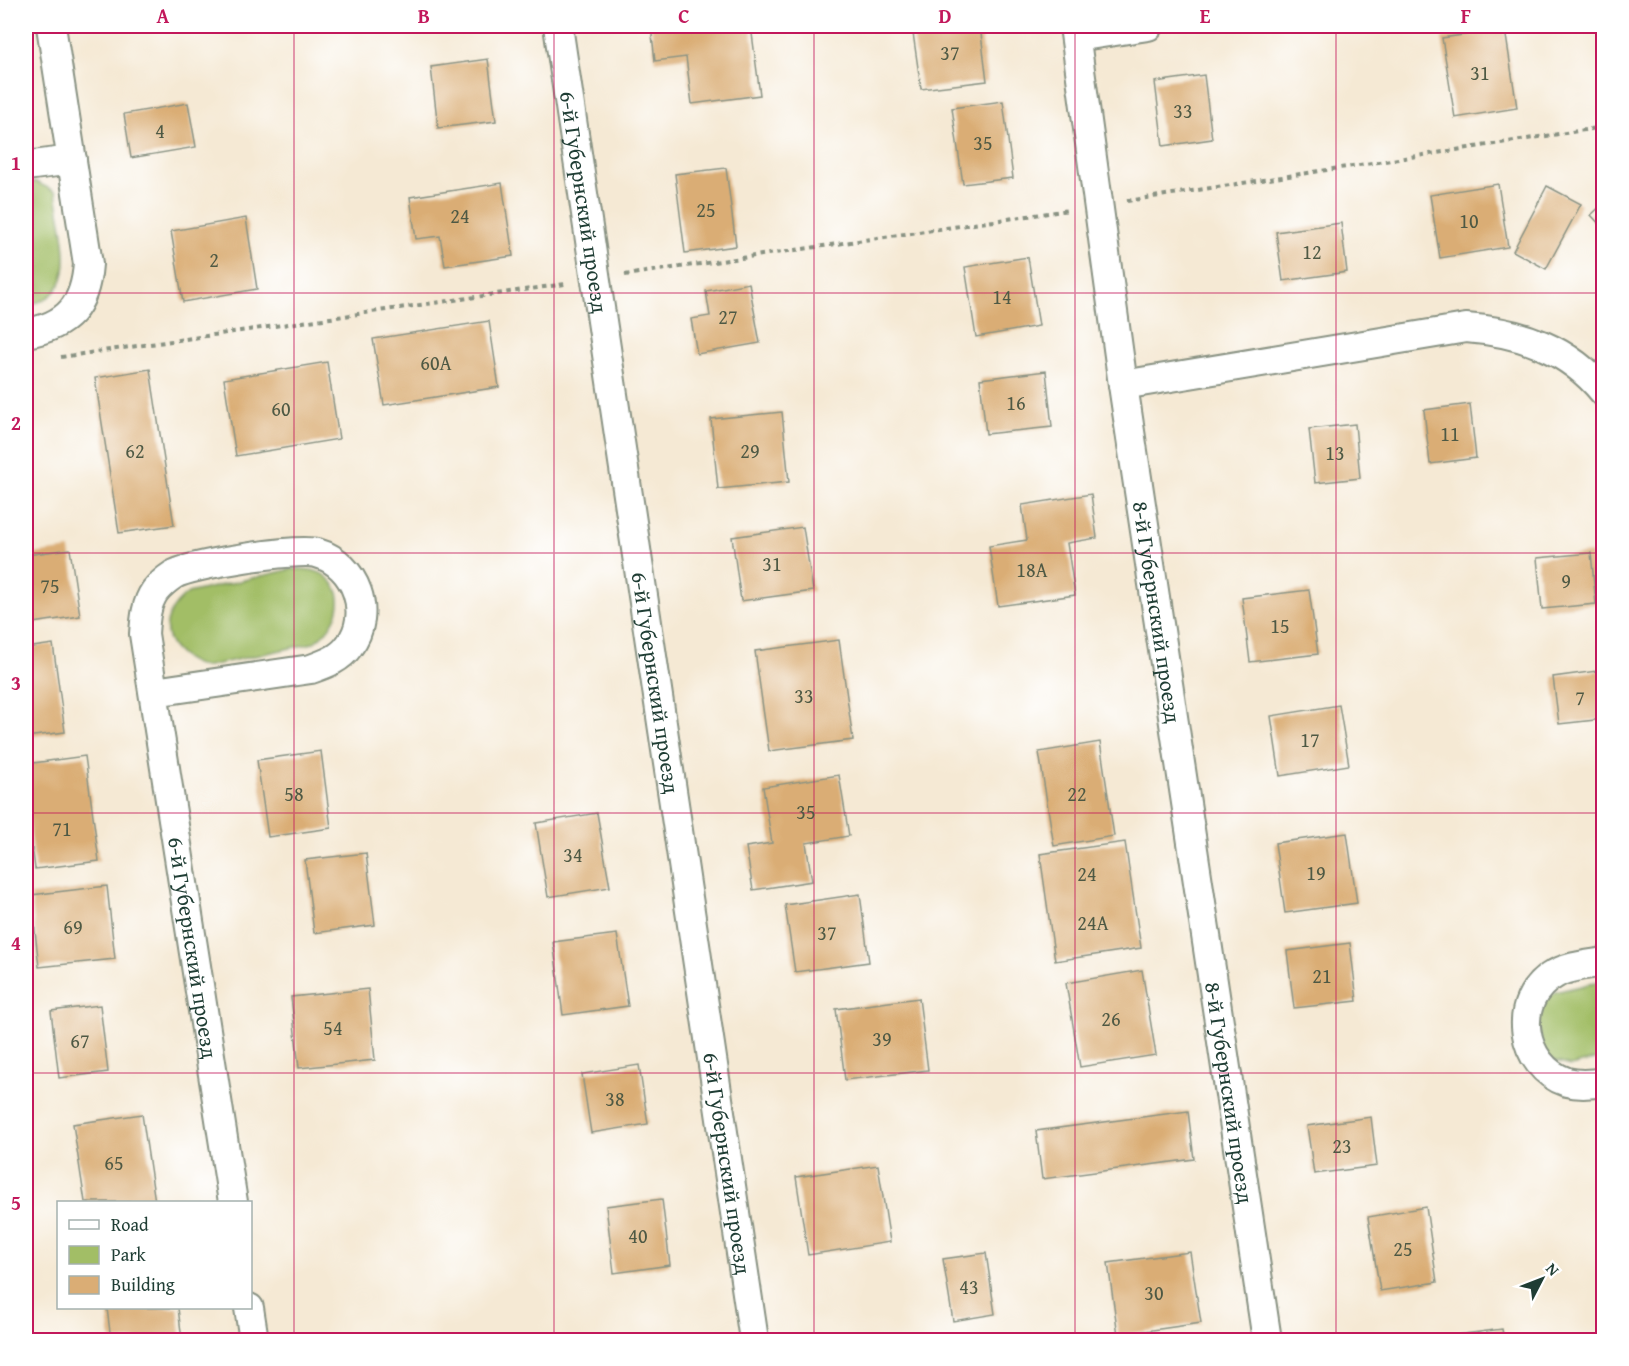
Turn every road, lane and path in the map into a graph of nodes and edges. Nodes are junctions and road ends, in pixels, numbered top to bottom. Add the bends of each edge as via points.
1 (51, 26) edge
2 (558, 26) edge
3 (1148, 26) edge
4 (1075, 31) edge
5 (1604, 127) edge
6 (72, 160) junction
7 (26, 166) edge
8 (1098, 206) junction
9 (596, 280) junction
10 (26, 333) edge
11 (54, 358) dead end
12 (1123, 385) junction
13 (1604, 392) edge
14 (154, 692) junction
15 (1604, 962) edge
16 (1604, 1082) edge
17 (233, 1201) edge
18 (249, 1309) edge
19 (254, 1341) edge
20 (754, 1341) edge
21 (1267, 1341) edge

1 - 6 street
2 - 9 street, 6-й Губернский проезд
3 - 4 street
4 - 8 street, 8-й Губернский проезд
5 - 8 path
6 - 7 street
6 - 10 street via 88,264 86,287 76,308 58,323
8 - 9 path
8 - 12 street, 8-й Губернский проезд
9 - 11 path
9 - 20 street, 6-й Губернский проезд
12 - 13 street via 1466,328 1501,331 1535,340 1567,357
12 - 21 street, 8-й Губернский проезд
14 - 14 street, 6-й Губернский проезд via 310,669 332,661 350,646 360,625 361,602 353,580 338,563 317,553 294,552 195,567 173,575 156,590 146,611 144,634
14 - 17 street, 6-й Губернский проезд
15 - 16 street via 1554,974 1536,990 1526,1010 1525,1033 1533,1055 1548,1072 1569,1083
18 - 19 street

